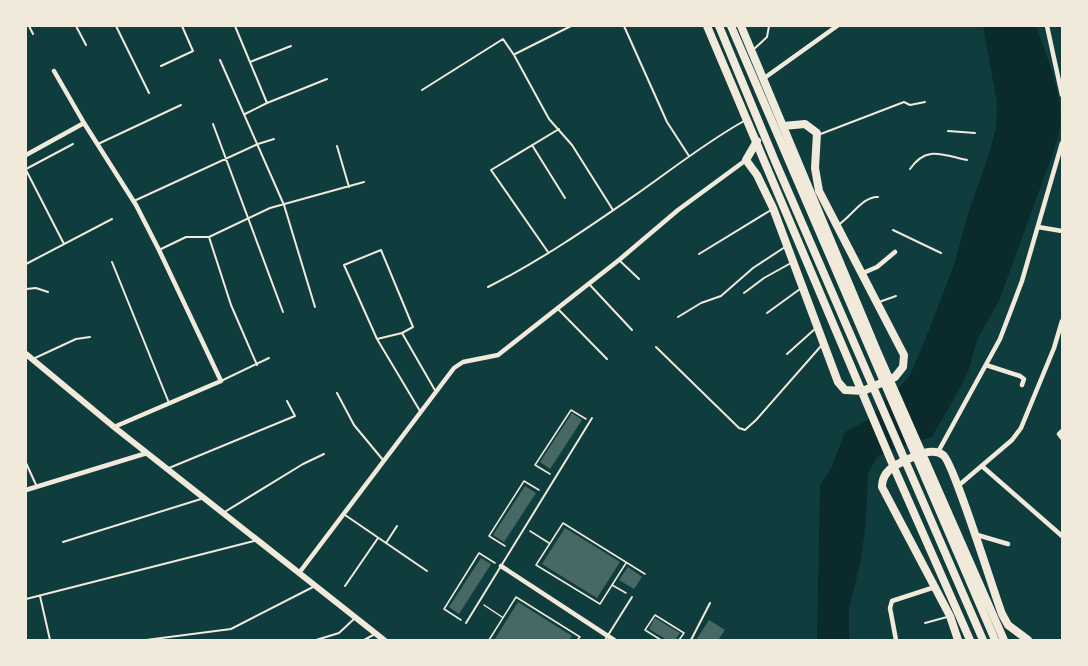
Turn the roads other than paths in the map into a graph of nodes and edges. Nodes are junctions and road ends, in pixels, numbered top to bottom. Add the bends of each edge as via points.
1 (29, 26) edge
2 (75, 26) edge
3 (116, 26) edge
4 (182, 26) edge
5 (235, 26) edge
6 (571, 26) edge
7 (624, 26) edge
8 (707, 26) edge
9 (719, 26) edge
10 (731, 26) edge
11 (741, 26) edge
12 (769, 26) edge
13 (837, 26) edge
14 (1047, 26) edge
15 (33, 34) dead end
16 (86, 45) dead end
17 (291, 46) dead end
18 (752, 50) junction
19 (514, 54) junction
20 (220, 60) dead end
21 (250, 62) junction
22 (161, 66) dead end
23 (54, 71) dead end
24 (327, 79) dead end
25 (759, 81) junction
26 (422, 90) dead end
27 (1062, 91) edge
28 (149, 93) dead end
29 (925, 102) dead end
30 (267, 103) junction
31 (181, 105) dead end
32 (245, 114) junction
33 (747, 119) junction
34 (84, 123) junction
35 (213, 124) dead end
36 (783, 126) junction
37 (559, 129) junction
38 (948, 131) dead end
39 (975, 133) dead end
40 (818, 135) junction
41 (765, 137) junction
42 (274, 139) dead end
43 (756, 141) junction
44 (1062, 143) edge
45 (73, 144) dead end
46 (98, 144) junction
47 (258, 144) junction
48 (532, 145) junction
49 (337, 146) dead end
50 (26, 155) edge
51 (688, 156) junction
52 (227, 159) junction
53 (746, 160) junction
54 (967, 160) dead end
55 (910, 169) dead end
56 (26, 170) edge
57 (364, 182) dead end
58 (349, 187) junction
59 (878, 197) dead end
60 (565, 198) dead end
61 (134, 201) junction
62 (285, 205) junction
63 (773, 208) junction
64 (613, 210) junction
65 (249, 218) junction
66 (112, 219) dead end
67 (838, 225) junction
68 (1038, 227) junction
69 (893, 230) dead end
70 (1062, 231) edge
71 (209, 237) junction
72 (64, 244) junction
73 (788, 245) junction
74 (159, 250) junction
75 (548, 252) junction
76 (895, 252) dead end
77 (941, 253) dead end
78 (699, 254) dead end
79 (619, 260) junction
80 (112, 262) dead end
81 (794, 262) junction
82 (26, 264) edge
83 (863, 273) junction
84 (639, 279) dead end
85 (589, 284) junction
86 (488, 287) dead end
87 (803, 288) junction
88 (26, 290) edge
89 (48, 292) dead end
90 (744, 293) dead end
91 (896, 296) dead end
92 (876, 303) junction
93 (315, 307) dead end
94 (557, 308) junction
95 (283, 312) dead end
96 (767, 313) dead end
97 (678, 317) dead end
98 (1062, 321) edge
99 (817, 327) junction
100 (632, 330) dead end
101 (402, 333) junction
102 (90, 337) dead end
103 (377, 339) junction
104 (823, 344) junction
105 (656, 347) dead end
106 (26, 354) edge
107 (787, 354) dead end
108 (269, 358) dead end
109 (607, 358) dead end
110 (33, 360) junction
111 (257, 365) junction
112 (986, 365) junction
113 (221, 381) junction
114 (1022, 385) dead end
115 (436, 392) junction
116 (337, 393) dead end
117 (288, 401) dead end
118 (169, 403) junction
119 (421, 413) junction
120 (592, 418) dead end
121 (114, 428) junction
122 (1062, 430) edge
123 (1062, 438) edge
124 (147, 453) junction
125 (938, 453) junction
126 (324, 454) dead end
127 (385, 462) junction
128 (26, 464) edge
129 (983, 466) junction
130 (167, 469) junction
131 (958, 486) junction
132 (37, 487) junction
133 (26, 490) edge
134 (204, 498) junction
135 (224, 513) junction
136 (345, 515) junction
137 (397, 526) dead end
138 (974, 534) junction
139 (1062, 536) edge
140 (378, 538) junction
141 (257, 540) junction
142 (63, 542) dead end
143 (386, 543) junction
144 (1008, 544) dead end
145 (501, 566) junction
146 (427, 571) dead end
147 (299, 573) junction
148 (315, 586) junction
149 (345, 586) dead end
150 (935, 587) junction
151 (40, 596) junction
152 (632, 597) road end
153 (26, 599) edge
154 (710, 603) dead end
155 (950, 616) junction
156 (355, 618) junction
157 (466, 623) road end
158 (925, 623) dead end
159 (375, 634) junction
160 (606, 638) edge
161 (50, 640) edge
162 (146, 640) edge
163 (316, 640) edge
164 (364, 640) edge
165 (384, 640) edge
166 (614, 640) edge
167 (691, 640) edge
168 (896, 640) edge
169 (958, 640) edge
170 (970, 640) edge
171 (983, 640) edge
172 (995, 640) edge
173 (1004, 640) edge
174 (1028, 640) edge

1 - 15 lane
2 - 16 lane
3 - 28 lane
4 - 22 lane via 193,51
5 - 21 lane
6 - 19 lane
7 - 51 lane via 667,122
8 - 33 highway
9 - 41 highway
10 - 25 highway
11 - 18 highway
12 - 18 lane via 767,36
13 - 25 street
14 - 27 street
17 - 21 lane
18 - 25 highway
19 - 26 lane via 503,39
19 - 37 lane via 549,119
20 - 32 lane
21 - 30 lane
23 - 34 street
24 - 30 lane
25 - 36 highway
25 - 172 highway via 786,157
29 - 40 lane via 904,102
30 - 32 lane
31 - 46 lane
32 - 47 lane
33 - 43 highway
33 - 51 lane
34 - 46 street
34 - 50 street
35 - 52 lane
36 - 40 highway via 805,124
36 - 173 highway
37 - 48 lane
37 - 64 lane
38 - 39 lane
40 - 67 highway via 816,179
41 - 43 highway
41 - 171 highway
42 - 47 lane
43 - 53 highway
43 - 170 highway
44 - 68 street
45 - 56 lane
46 - 61 street
47 - 52 lane
47 - 62 lane
48 - 60 lane
48 - 75 lane via 491,170
49 - 58 lane
51 - 64 lane
52 - 61 lane
52 - 65 lane
53 - 63 highway
53 - 79 street
54 - 55 lane via 925,154
56 - 72 lane
57 - 58 lane
58 - 62 lane
59 - 67 lane via 864,201
61 - 74 street
62 - 65 lane
62 - 93 lane
63 - 73 highway
63 - 78 lane
64 - 75 lane
65 - 71 lane
65 - 95 lane
66 - 72 lane
67 - 83 highway
68 - 70 street
68 - 112 street via 1022,281
69 - 77 lane
71 - 74 lane via 186,237
71 - 111 lane via 231,305
72 - 82 lane
73 - 81 highway
73 - 97 lane via 721,296
74 - 113 street
75 - 86 lane
76 - 83 street
79 - 84 lane
79 - 85 street
80 - 118 lane
81 - 87 highway
81 - 90 lane
83 - 92 highway
85 - 94 street
85 - 100 lane
87 - 96 lane
87 - 99 highway
88 - 89 lane
91 - 92 lane
92 - 104 highway via 904,355 903,367 895,376 863,391 845,390
94 - 109 lane
94 - 115 street via 498,355 463,362 454,368
98 - 129 street via 1021,428
99 - 104 highway
99 - 107 lane
101 - 103 lane
101 - 103 lane via 413,327 381,250 344,266
101 - 115 lane
102 - 110 lane via 76,339
103 - 119 lane
104 - 105 lane via 745,430
106 - 110 main road
108 - 111 lane
110 - 121 main road
111 - 113 lane
112 - 114 street via 1020,376 1024,379
112 - 125 street
113 - 118 street
115 - 119 street
116 - 127 lane via 354,425
117 - 130 lane via 295,416
118 - 121 street
119 - 127 street
120 - 145 lane
121 - 124 main road
122 - 123 street
124 - 130 main road
124 - 132 street
125 - 131 highway via 946,458
125 - 150 highway via 926,453 894,465 882,482 885,496
126 - 135 lane
127 - 136 street
128 - 132 lane
129 - 131 street
129 - 139 street
130 - 134 main road
131 - 138 highway
132 - 133 street
134 - 135 main road
134 - 142 lane
135 - 141 main road
136 - 140 lane
136 - 147 street
137 - 143 lane
138 - 144 street
138 - 174 highway via 1002,614 1008,625
140 - 143 lane
140 - 149 lane
141 - 147 main road
141 - 151 lane
143 - 146 lane
145 - 157 lane
145 - 160 street
147 - 148 main road
148 - 156 main road
148 - 162 lane via 231,629
150 - 155 highway
150 - 168 street via 892,601
151 - 153 lane
151 - 161 lane
152 - 160 lane
154 - 167 lane
155 - 158 lane
155 - 169 highway
156 - 159 main road
156 - 163 lane via 339,633
159 - 164 lane
159 - 165 main road
160 - 166 street

